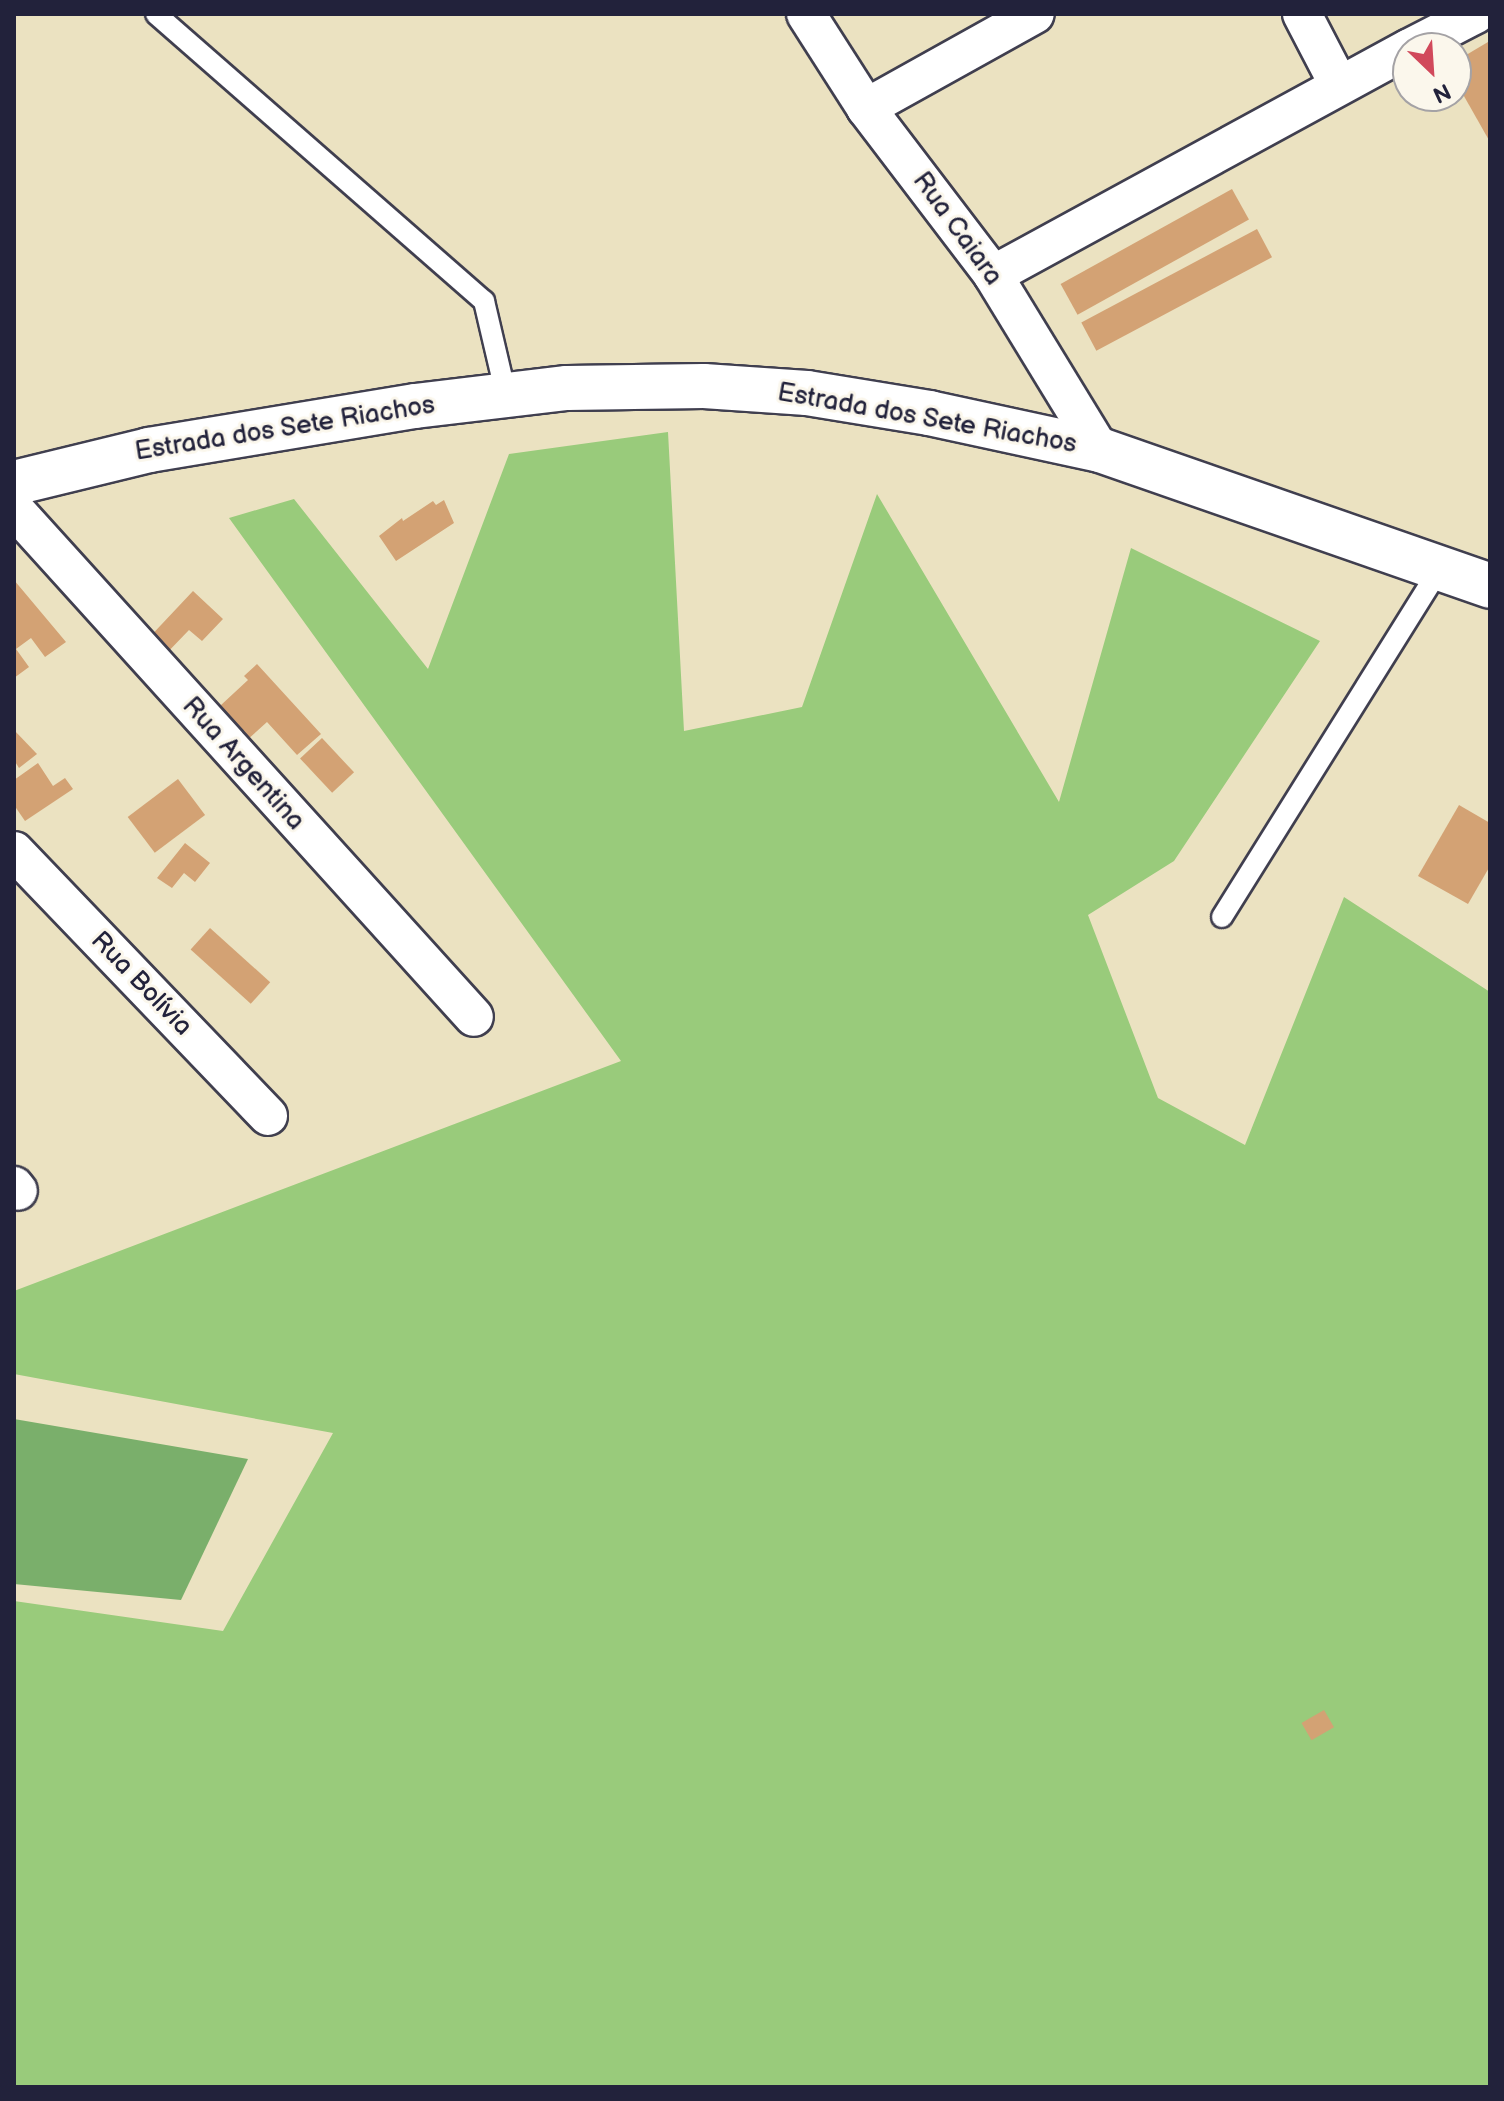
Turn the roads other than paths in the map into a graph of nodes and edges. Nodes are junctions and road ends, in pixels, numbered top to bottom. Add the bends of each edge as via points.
1 (156, 14) edge
2 (806, 14) edge
3 (1035, 14) edge
4 (1302, 14) edge
5 (1476, 14) edge
6 (1442, 32) edge
7 (1392, 58) edge
8 (1339, 85) junction
9 (866, 108) junction
10 (993, 275) junction
11 (506, 395) junction
12 (1100, 450) junction
13 (14, 483) edge
14 (14, 509) edge
15 (1440, 568) junction
16 (1490, 586) edge
17 (14, 851) edge
18 (1222, 917) dead end
19 (474, 1017) dead end
20 (268, 1116) dead end

1 - 11 lane via 484,301
2 - 9 street, Rua Caiara
3 - 9 street
4 - 8 street
5 - 6 street
7 - 8 street
8 - 10 street
9 - 10 street, Rua Caiara
10 - 12 street, Rua Caiara
11 - 12 street, Estrada dos Sete Riachos via 567,388 704,386 807,393
11 - 13 street, Estrada dos Sete Riachos via 149,450
12 - 15 street, Estrada dos Sete Riachos
14 - 19 street, Rua Argentina
15 - 16 street, Estrada dos Sete Riachos
15 - 18 lane
17 - 20 street, Rua Bolívia

